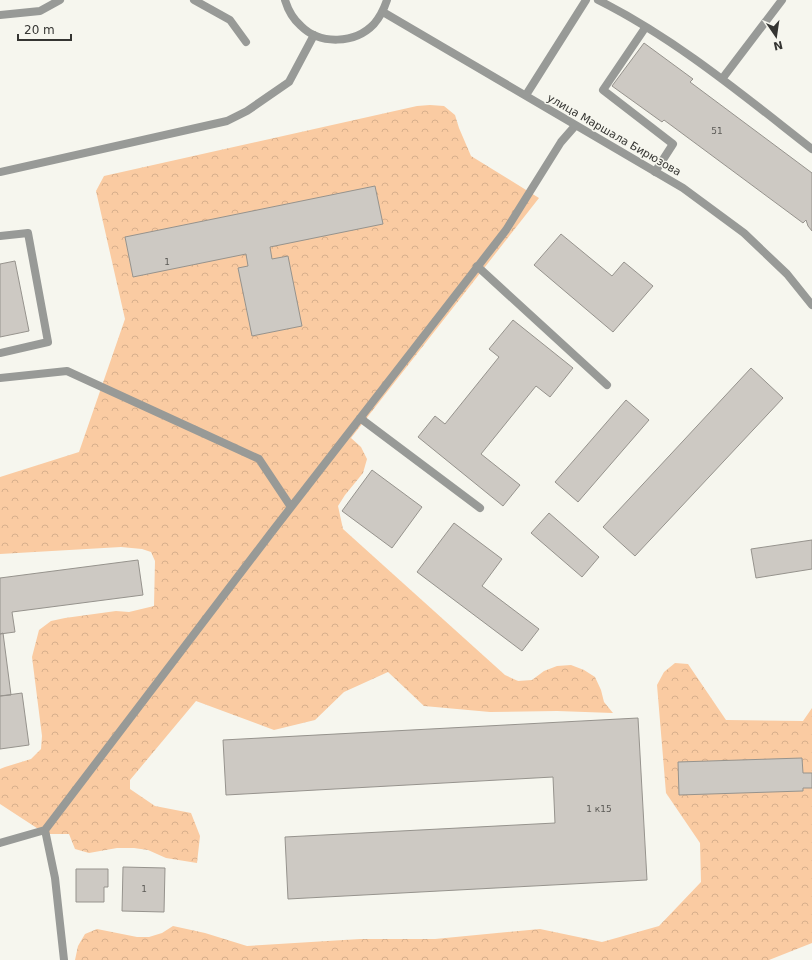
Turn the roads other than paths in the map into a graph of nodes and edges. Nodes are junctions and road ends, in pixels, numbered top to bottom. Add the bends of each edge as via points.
1 (60, 0) edge
2 (194, 0) edge
3 (285, 0) edge
4 (387, 0) edge
5 (586, 0) edge
6 (598, 0) edge
7 (782, 0) edge
8 (383, 12) junction
9 (0, 15) edge
10 (645, 28) junction
11 (314, 35) junction
12 (246, 42) dead end
13 (722, 79) junction
14 (526, 95) junction
15 (575, 126) junction
16 (812, 148) edge
17 (0, 172) edge
18 (655, 172) junction
19 (0, 236) edge
20 (478, 266) junction
21 (812, 305) edge
22 (0, 353) edge
23 (0, 378) edge
24 (607, 385) dead end
25 (360, 418) junction
26 (291, 507) junction
27 (480, 508) dead end
28 (45, 830) junction
29 (0, 843) edge
30 (64, 960) edge

1 - 9 street via 40,12
2 - 12 street via 230,20
3 - 11 street via 291,15 301,27
4 - 8 street
5 - 14 street
6 - 10 street
7 - 13 street
8 - 11 street via 373,25 360,34 345,39 329,40
8 - 14 street, улица Маршала Бирюзова
10 - 13 street
10 - 18 street via 602,90 673,144
11 - 17 street via 289,82 247,111 227,121
13 - 16 street
14 - 15 street, улица Маршала Бирюзова
15 - 18 street, улица Маршала Бирюзова
15 - 20 street via 561,142 506,230
18 - 21 street, улица Маршала Бирюзова via 683,188 744,233 787,274
19 - 22 street via 28,233 48,342
20 - 24 street
20 - 25 street
23 - 26 street via 67,371 260,459
25 - 26 street
25 - 27 street
26 - 28 street
28 - 29 street
28 - 30 street via 55,878

